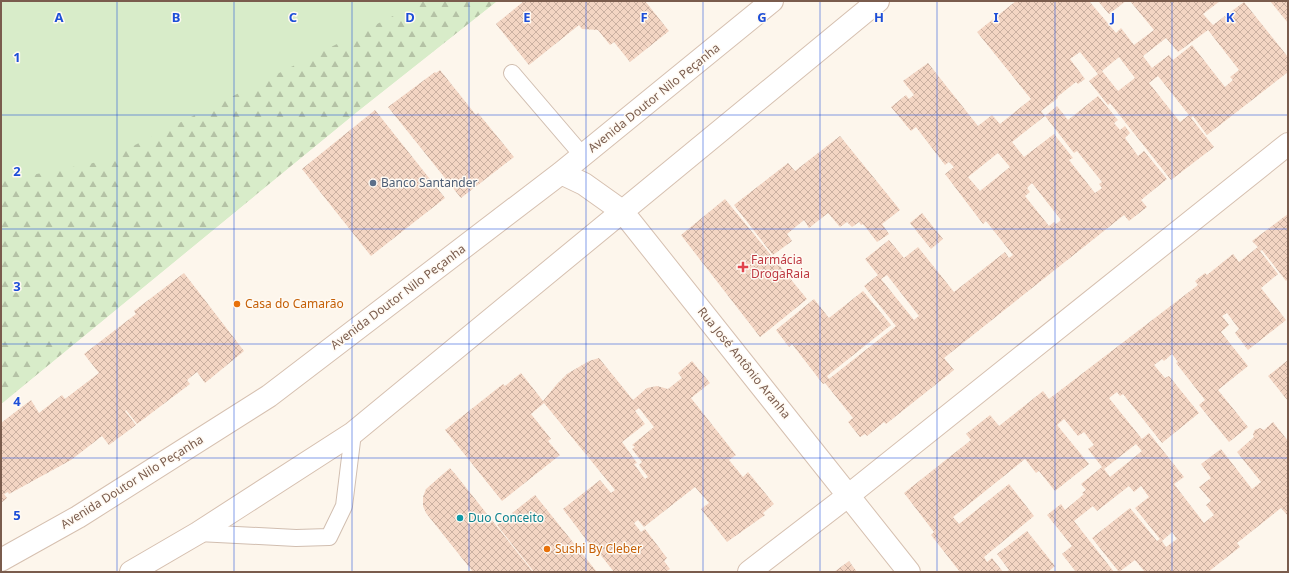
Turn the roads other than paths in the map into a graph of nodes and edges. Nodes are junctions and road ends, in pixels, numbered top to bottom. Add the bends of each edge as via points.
1 (772, 1) edge
2 (878, 1) edge
3 (512, 73) dead end
4 (1288, 144) edge
5 (583, 156) junction
6 (561, 173) junction
7 (622, 211) junction
8 (353, 432) junction
9 (849, 495) junction
10 (198, 533) junction
11 (1, 560) edge
12 (131, 572) edge
13 (749, 572) edge
14 (909, 572) edge

1 - 5 main road, Avenida Doutor Nilo Peçanha
2 - 7 main road
3 - 5 lane
4 - 9 main road
5 - 6 main road, Avenida Doutor Nilo Peçanha
6 - 7 main road, Rua José Antônio Aranha via 584,184
6 - 11 main road, Avenida Doutor Nilo Peçanha via 269,396 78,517
7 - 8 main road
7 - 9 main road, Rua José Antônio Aranha
8 - 10 main road
8 - 10 lane via 344,506 329,537 296,538
9 - 13 main road
9 - 14 main road, Rua José Antônio Aranha
10 - 12 main road

